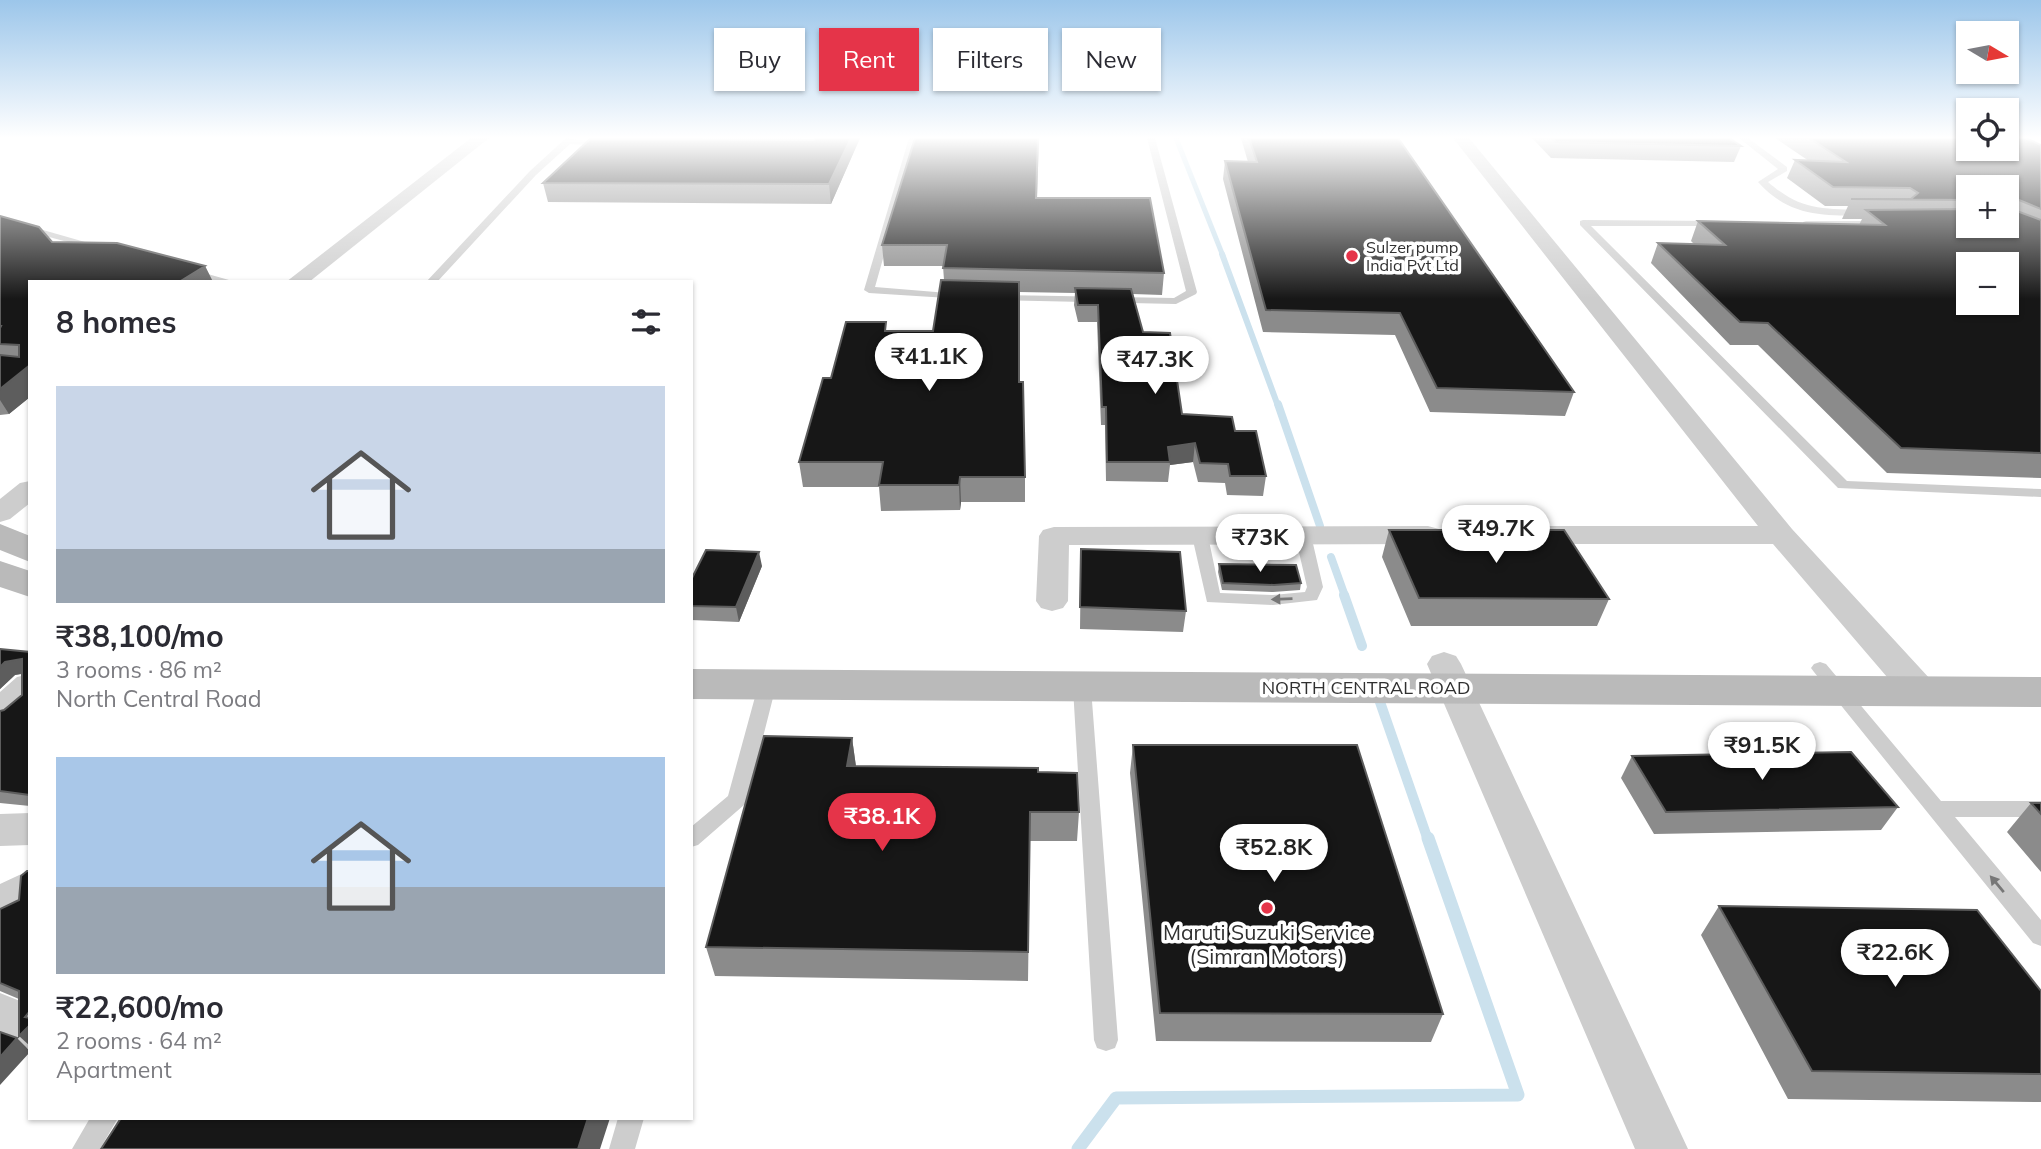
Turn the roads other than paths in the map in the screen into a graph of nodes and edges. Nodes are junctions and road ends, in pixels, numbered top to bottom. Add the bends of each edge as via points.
1 (412, 192) edge
2 (516, 192) edge
3 (898, 192) edge
4 (1166, 192) edge
5 (1504, 192) edge
6 (1775, 192) edge
7 (1157, 206) dead end
8 (1170, 206) junction
9 (1876, 213) edge
10 (1731, 223) edge
11 (1797, 224) edge
12 (1890, 224) edge
13 (0, 226) edge
14 (118, 253) edge
15 (185, 271) edge
16 (218, 280) edge
17 (299, 280) edge
18 (434, 280) edge
19 (977, 297) edge
20 (990, 298) edge
21 (28, 491) edge
22 (2041, 493) edge
23 (0, 513) edge
24 (0, 535) edge
25 (1303, 535) junction
26 (1453, 535) edge
27 (1494, 535) edge
28 (1781, 535) junction
29 (1200, 536) junction
30 (28, 550) edge
31 (0, 573) edge
32 (28, 584) edge
33 (1052, 601) dead end
34 (693, 659) edge
35 (2041, 668) edge
36 (1450, 676) junction
37 (1827, 678) junction
38 (1909, 679) junction
39 (693, 684) edge
40 (766, 686) junction
41 (28, 688) edge
42 (1082, 688) junction
43 (2041, 692) edge
44 (0, 712) edge
45 (1935, 809) junction
46 (2041, 809) edge
47 (28, 828) edge
48 (0, 830) edge
49 (693, 837) edge
50 (28, 889) edge
51 (0, 907) edge
52 (2041, 936) edge
53 (1106, 1040) dead end
54 (104, 1120) edge
55 (630, 1120) edge
56 (85, 1149) edge
57 (622, 1149) edge
58 (1662, 1149) edge

1 - 17 street
2 - 18 lane
3 - 19 lane via 869,290
4 - 8 lane
5 - 28 street
6 - 9 lane via 1801,211
7 - 8 lane
8 - 20 lane via 1192,292 1176,301
10 - 22 lane via 1583,223 1843,485
11 - 12 lane
13 - 14 lane via 12,223
15 - 16 lane
21 - 23 street
24 - 30 main road
25 - 26 street
25 - 29 street
25 -> 29 lane via 1315,587 1311,596 1253,600 1213,598
27 - 28 street
28 - 38 street
29 - 33 street via 1054,536
31 - 32 main road
34 - 36 main road, NORTH CENTRAL ROAD
35 - 38 main road, NORTH CENTRAL ROAD
36 - 37 main road, NORTH CENTRAL ROAD
36 - 42 main road, NORTH CENTRAL ROAD via 1408,688
36 - 58 street
37 - 38 main road, NORTH CENTRAL ROAD
37 - 45 lane
38 - 43 main road, NORTH CENTRAL ROAD
39 - 40 main road, NORTH CENTRAL ROAD
40 - 42 main road, NORTH CENTRAL ROAD
40 - 49 lane via 737,800
41 - 44 street
42 - 53 lane
45 - 46 lane
52 -> 45 lane
47 - 48 street
50 - 51 street
54 - 56 lane
55 - 57 lane

